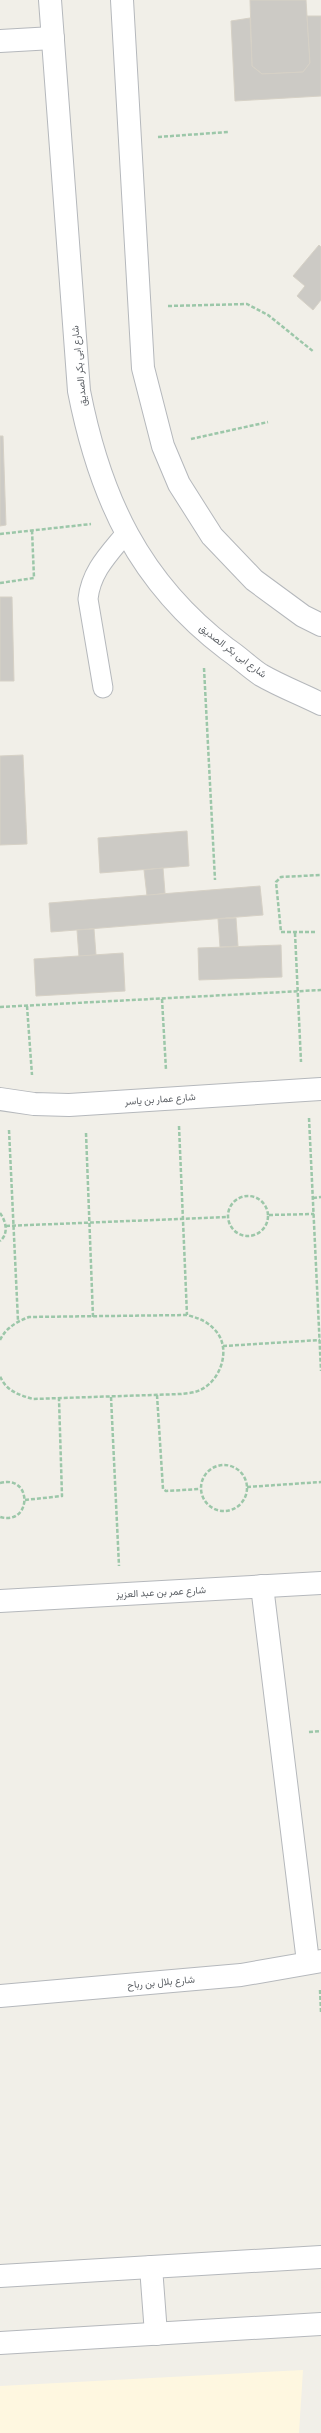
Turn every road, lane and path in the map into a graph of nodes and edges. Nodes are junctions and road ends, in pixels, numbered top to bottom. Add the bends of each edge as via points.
1 (50, 0) edge
2 (122, 0) edge
3 (53, 38) junction
4 (0, 41) edge
5 (228, 132) dead end
6 (130, 139) junction
7 (139, 307) junction
8 (314, 352) dead end
9 (268, 422) dead end
10 (163, 446) junction
11 (122, 527) junction
12 (32, 530) junction
13 (0, 534) edge
14 (0, 583) edge
15 (321, 624) edge
16 (202, 630) junction
17 (103, 688) dead end
18 (321, 704) edge
19 (321, 875) edge
20 (215, 880) dead end
21 (315, 932) dead end
22 (295, 933) junction
23 (321, 990) edge
24 (298, 991) junction
25 (162, 998) junction
26 (27, 1006) junction
27 (0, 1007) edge
28 (310, 1090) edge
29 (172, 1098) junction
30 (4, 1100) edge
31 (34, 1104) junction
32 (85, 1104) junction
33 (321, 1197) edge
34 (313, 1198) junction
35 (0, 1213) edge
36 (314, 1214) junction
37 (269, 1215) junction
38 (228, 1217) junction
39 (183, 1219) junction
40 (89, 1223) junction
41 (14, 1225) junction
42 (6, 1226) junction
43 (0, 1241) edge
44 (188, 1315) junction
45 (93, 1317) junction
46 (18, 1321) junction
47 (0, 1340) edge
48 (320, 1340) junction
49 (222, 1346) junction
50 (321, 1371) edge
51 (0, 1376) edge
52 (158, 1395) junction
53 (111, 1397) junction
54 (59, 1399) junction
55 (321, 1482) edge
56 (0, 1483) edge
57 (247, 1487) junction
58 (200, 1489) junction
59 (25, 1500) junction
60 (0, 1517) edge
61 (321, 1583) edge
62 (262, 1586) junction
63 (120, 1594) junction
64 (0, 1601) edge
65 (315, 1962) edge
66 (0, 1996) edge
67 (321, 2257) edge
68 (151, 2267) junction
69 (0, 2276) edge
70 (321, 2324) edge
71 (156, 2334) junction
72 (0, 2343) edge

1 - 3 street, شارع ابى بكر الصديق
2 - 6 street
3 - 4 street
3 - 11 street, شارع ابى بكر الصديق via 79,391 101,479
5 - 6 path
6 - 7 street
7 - 8 path via 247,304 268,315
7 - 10 street via 143,368
9 - 10 path
10 - 15 street via 179,484 212,536 254,580 303,616
11 - 12 path
11 - 16 street, شارع ابى بكر الصديق via 163,590
11 - 17 lane via 96,569 88,599
12 - 13 path
12 - 14 path via 34,578
16 - 18 street, شارع ابى بكر الصديق via 261,674
16 - 20 path
19 - 22 path via 278,879 276,882 279,928 284,933
21 - 22 path
22 - 24 path
23 - 24 path
24 - 25 path
24 - 28 path
25 - 26 path
25 - 29 path
26 - 27 path
26 - 31 path
28 - 29 street, شارع عمار بن ياسر
28 - 34 path
29 - 32 street, شارع عمار بن ياسر
29 - 39 path
30 - 31 street, شارع عمار بن ياسر
30 - 41 path
31 - 32 street, شارع عمار بن ياسر
32 - 40 path
33 - 34 path
34 - 36 path
35 - 42 path
36 - 37 path
36 - 48 path
37 - 38 path via 266,1227 256,1235 243,1236 232,1229
37 - 38 path via 265,1203 254,1196 241,1197 231,1205
38 - 39 path
39 - 40 path
39 - 44 path
40 - 41 path
40 - 45 path
41 - 42 path
41 - 46 path
42 - 43 path via 3,1239
44 - 45 path
44 - 49 path via 203,1320 216,1331
45 - 46 path via 28,1317
46 - 47 path via 4,1332
48 - 49 path
48 - 50 path
49 - 52 path via 222,1364 214,1380 199,1391
51 - 54 path via 2,1382 16,1394 33,1399
52 - 53 path
52 - 58 path via 163,1489
53 - 54 path
53 - 63 path
54 - 59 path via 62,1496
55 - 57 path
56 - 59 path via 7,1481 16,1484 23,1490
57 - 58 path via 244,1475 235,1467 223,1464 211,1468 203,1477
57 - 58 path via 245,1499 237,1508 225,1512 213,1509 204,1501
59 - 60 path via 23,1509 16,1516 6,1519
61 - 62 street, شارع عمر بن عبد العزيز
62 - 63 street, شارع عمر بن عبد العزيز
62 - 65 street
63 - 64 street, شارع عمر بن عبد العزيز
65 - 66 street, شارع بلال بن رباح via 241,1975
67 - 68 street
68 - 69 street
68 - 71 street
70 - 71 street
71 - 72 street

